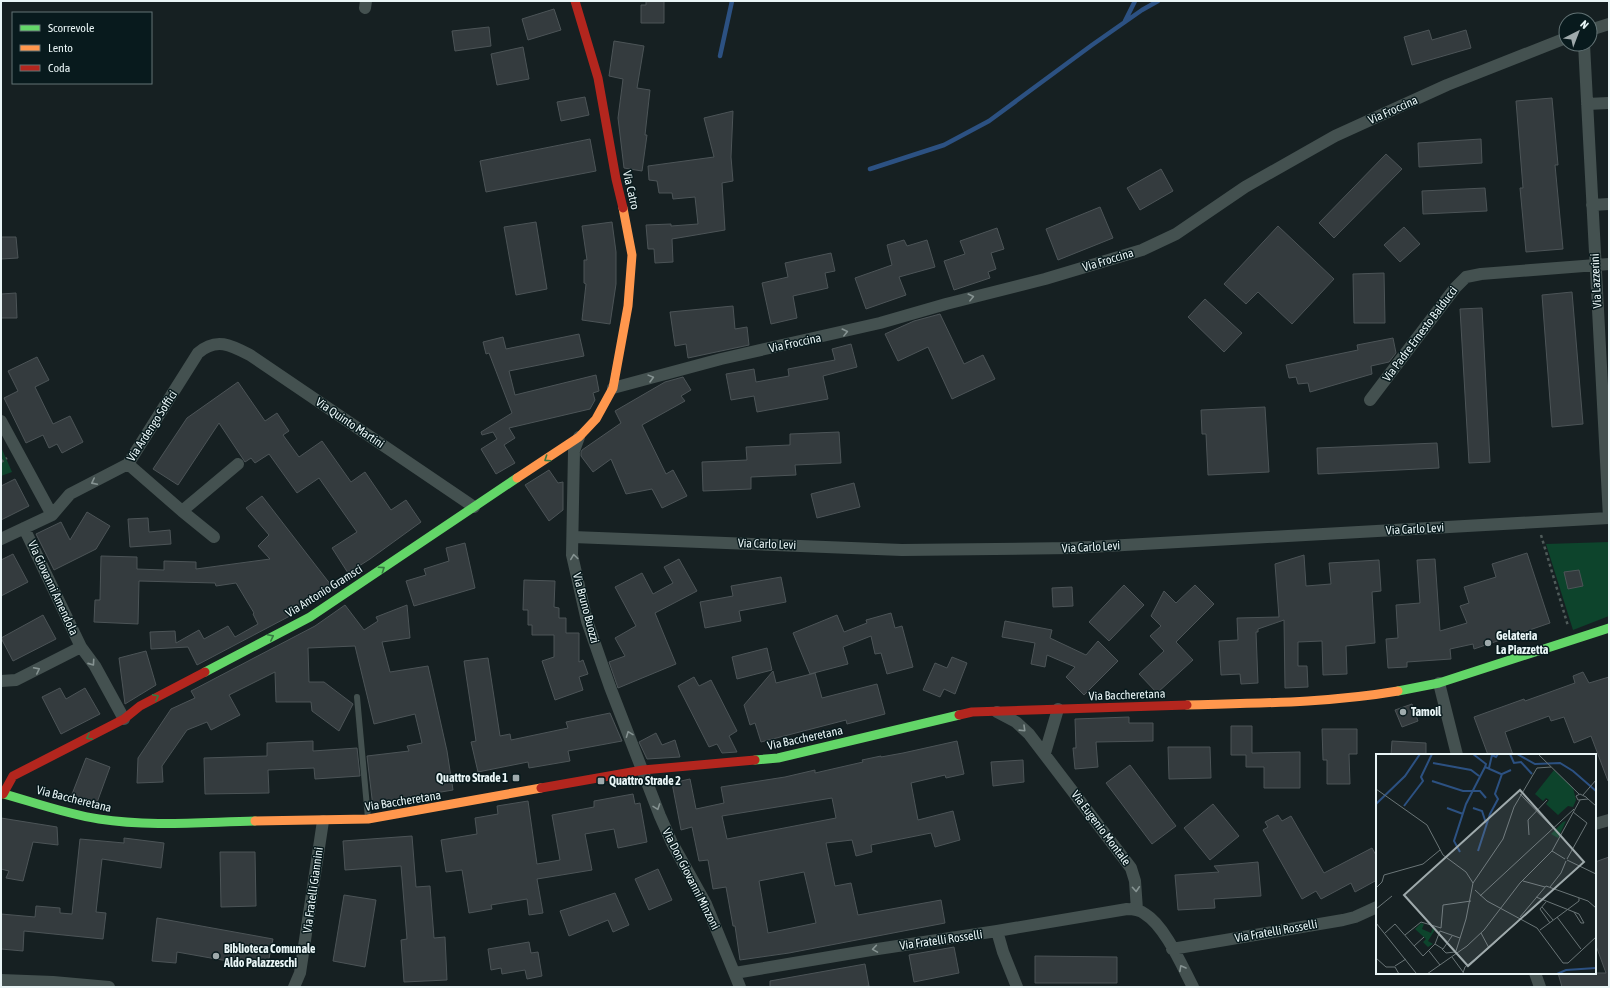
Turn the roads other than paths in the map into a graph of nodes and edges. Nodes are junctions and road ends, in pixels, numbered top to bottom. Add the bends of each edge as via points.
1 (575, 1) edge
2 (1609, 24) edge
3 (1598, 27) edge
4 (1558, 41) edge
5 (1584, 52) edge
6 (1609, 103) edge
7 (1587, 104) junction
8 (1609, 204) edge
9 (1592, 205) junction
10 (1609, 264) edge
11 (1595, 265) junction
12 (223, 344) joint
13 (613, 388) junction
14 (1370, 400) dead end
15 (1, 421) edge
16 (579, 438) junction
17 (128, 464) junction
18 (238, 464) dead end
19 (474, 507) junction
20 (182, 511) junction
21 (52, 515) junction
22 (1609, 518) edge
23 (24, 528) junction
24 (214, 537) dead end
25 (573, 537) junction
26 (1, 539) edge
27 (1609, 628) edge
28 (81, 647) junction
29 (1, 681) edge
30 (1440, 684) junction
31 (357, 697) dead end
32 (1058, 709) junction
33 (996, 711) junction
34 (124, 719) junction
35 (1045, 754) junction
36 (1457, 754) edge
37 (643, 770) junction
38 (2, 794) edge
39 (368, 819) junction
40 (1609, 820) edge
41 (322, 821) junction
42 (1596, 824) edge
43 (1376, 907) edge
44 (1142, 912) junction
45 (997, 931) junction
46 (1172, 949) junction
47 (735, 974) junction
48 (1535, 974) edge
49 (3, 979) edge
50 (295, 985) edge
51 (109, 987) edge
52 (740, 987) edge
53 (1017, 987) edge
54 (1193, 987) edge
55 (1540, 987) edge

1 - 13 street, Via Catro via 598,78 632,256 628,306
2 - 3 street
13 -> 4 street, Via Froccina via 721,359 880,323 1125,255 1176,234 1245,187 1335,136 1447,85
5 - 7 street, Via Lazzerini
6 - 7 street
7 - 9 street, Via Lazzerini
8 - 9 street
9 - 11 street, Via Lazzerini
10 - 11 street, Via Padre Ernesto Balducci
11 - 14 street, Via Padre Ernesto Balducci via 1466,277
11 - 22 street, Via Lazzerini
12 - 17 street, Via Ardengo Soffici via 210,344 198,353
12 - 19 street, Via Quinto Martini via 250,355
13 - 16 street, Via Antonio Gramsci via 596,419
15 - 21 street
16 -> 19 street, Via Antonio Gramsci
16 - 25 street, Via Bruno Buozzi via 574,451
17 - 20 street
17 -> 21 street, Via Ardengo Soffici via 70,494
18 - 20 street
34 -> 19 street, Via Antonio Gramsci via 140,706 310,617
20 - 24 street
21 - 23 street
22 - 25 street, Via Carlo Levi via 1033,549 902,550
23 - 26 street
23 - 28 street, Via Giovanni Amendola
37 -> 25 street, Via Bruno Buozzi via 587,621 572,555
27 - 30 street, Via Baccheretana
29 -> 28 street, Via Giovanni Amendola via 16,680
28 -> 34 street, Via Giovanni Amendola
30 - 32 street, Via Baccheretana via 1374,695 1321,700
30 - 36 street
31 - 39 lane
32 - 33 street, Via Baccheretana
32 - 35 street
33 -> 35 street, Via Eugenio Montale via 1016,722
33 - 37 street, Via Baccheretana via 957,715 778,758
34 -> 38 street, Via Antonio Gramsci via 13,776
35 -> 44 street, Via Eugenio Montale via 1131,868
37 - 39 street, Via Baccheretana
37 -> 47 street, Via Don Giovanni Minzoni via 672,843 706,904
38 - 41 street, Via Baccheretana via 74,814 126,822
39 - 41 street, Via Baccheretana
40 - 42 street
41 - 50 street, Via Fratelli Giannini via 306,940 300,973
43 - 46 street, Via Fratelli Rosselli via 1343,920
44 - 45 street, Via Fratelli Rosselli via 1117,910
44 - 46 street via 1158,926
45 -> 47 street, Via Fratelli Rosselli
45 - 53 street
54 -> 46 street
47 - 52 street, Via Don Giovanni Minzoni
48 - 55 street
49 - 51 street

